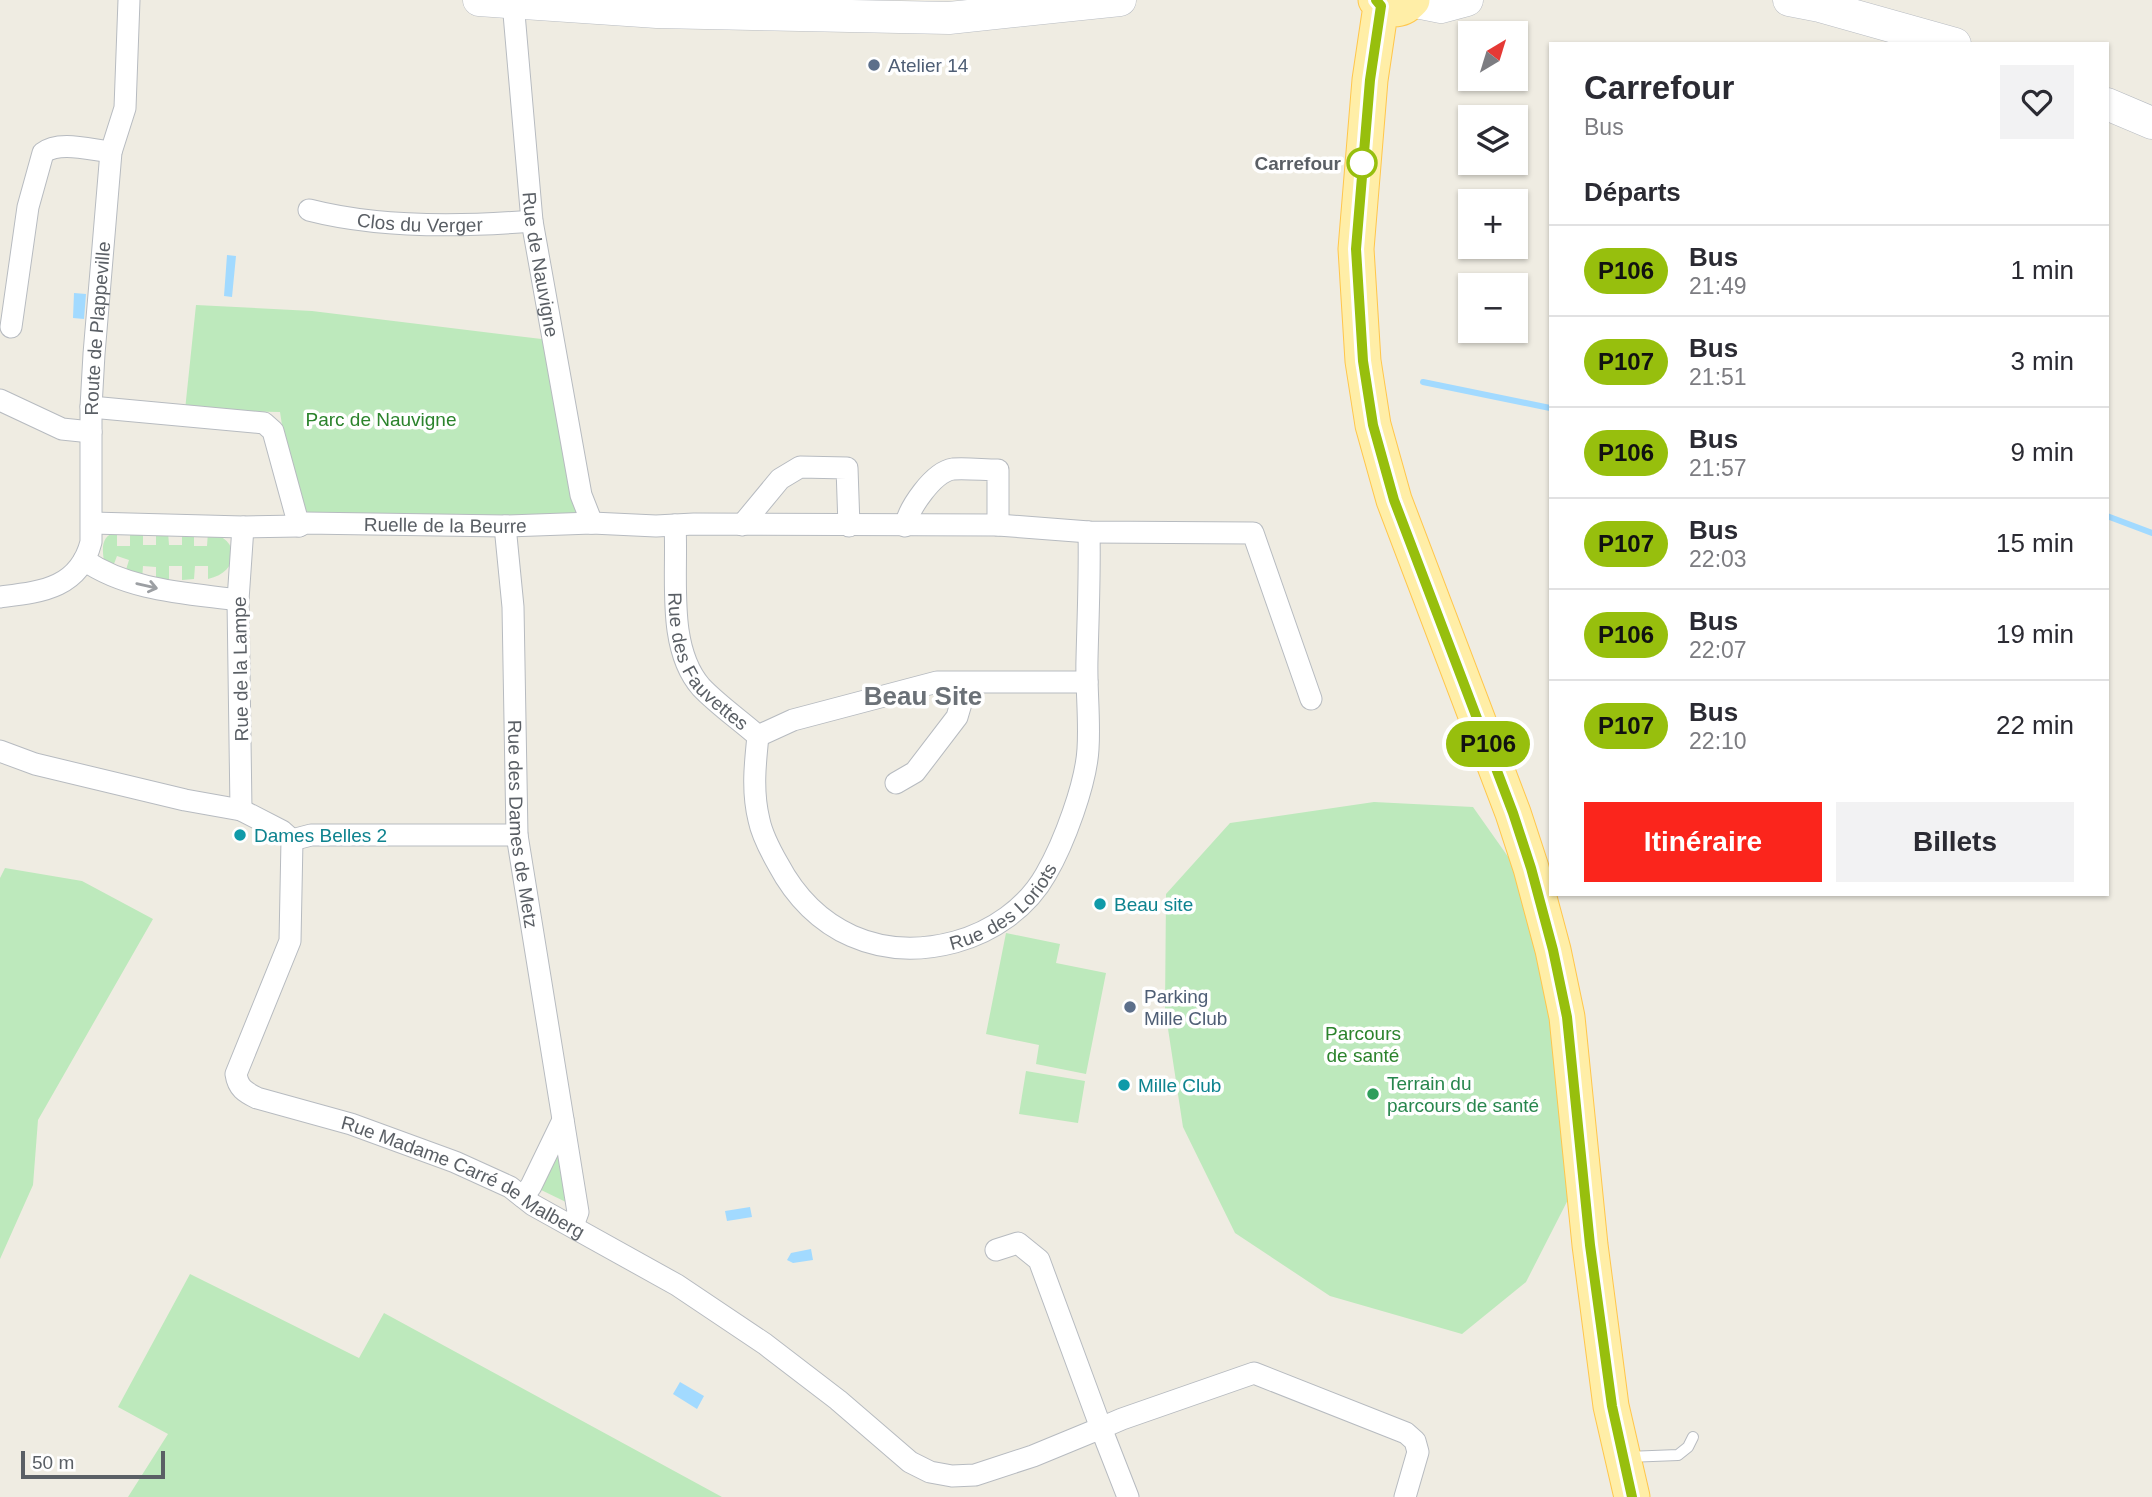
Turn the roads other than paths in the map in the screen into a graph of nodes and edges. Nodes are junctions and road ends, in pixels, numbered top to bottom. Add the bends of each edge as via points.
1 (129, 0) edge
2 (479, 0) edge
3 (1120, 0) edge
4 (1467, 0) edge
5 (1789, 0) edge
6 (497, 1) edge
7 (1396, 3) edge
8 (746, 7) edge
9 (1948, 42) edge
10 (2109, 105) edge
11 (2152, 123) edge
12 (111, 152) junction
13 (309, 210) dead end
14 (532, 221) junction
15 (11, 327) dead end
16 (0, 400) edge
17 (91, 407) junction
18 (92, 432) junction
19 (92, 523) junction
20 (592, 523) junction
21 (675, 525) junction
22 (998, 525) junction
23 (299, 526) junction
24 (505, 526) junction
25 (743, 526) junction
26 (849, 526) junction
27 (905, 526) junction
28 (243, 527) junction
29 (1089, 532) junction
30 (84, 560) junction
31 (0, 597) edge
32 (238, 600) junction
33 (1087, 682) junction
34 (967, 683) junction
35 (1311, 699) dead end
36 (758, 736) junction
37 (0, 751) edge
38 (896, 783) dead end
39 (241, 810) junction
40 (517, 835) junction
41 (292, 840) junction
42 (563, 1120) junction
43 (523, 1197) junction
44 (573, 1226) junction
45 (996, 1250) dead end
46 (1101, 1428) junction
47 (1693, 1437) dead end
48 (1623, 1457) junction
49 (1128, 1497) edge
50 (1405, 1497) edge
51 (1632, 1497) edge

1 - 12 street, Route de Plappeville via 125,108
2 - 6 street
3 - 8 street via 958,18
4 - 7 street via 1441,7
5 - 9 street
6 - 8 street via 632,11
6 - 14 street, Rue de Nauvigne
7 - 48 main road via 1361,307 1363,361 1373,425 1394,500 1508,800 1553,950 1567,1017 1590,1245
10 - 11 street
12 - 15 street via 59,146 43,153 28,207
12 - 17 street, Route de Plappeville
13 - 14 street, Clos du Verger via 357,220 475,225
14 - 20 street, Rue de Nauvigne via 581,495
16 - 18 street via 62,429
17 - 18 street, Route de Plappeville
17 - 23 street via 264,423 274,431
18 - 19 street, Route de Plappeville
19 - 28 street, Ruelle de la Beurre
19 - 30 street, Route de Plappeville
20 - 21 street
20 - 24 street, Ruelle de la Beurre
21 - 25 street
21 - 36 street, Rue des Fauvettes via 678,635 683,656 702,688
22 - 27 street
22 - 27 street via 998,471 950,469 916,501
22 - 29 street
23 - 24 street, Ruelle de la Beurre
23 - 28 street, Ruelle de la Beurre
24 - 40 street, Rue des Dames de Metz via 513,607
25 - 26 street
25 - 26 street via 780,479 800,467 847,468
26 - 27 street
28 - 32 street, Rue de la Lampe
29 - 33 street, Rue des Loriots
29 - 35 street via 1253,533
30 - 31 street via 61,584 42,592
30 -> 32 street via 146,587
32 - 39 street, Rue de la Lampe
33 - 34 street, Rue des Fauvettes
33 - 36 street, Rue des Loriots via 1088,751 1076,803 1045,876 1014,912 996,925 943,945 889,948 831,926 806,904 786,880 759,822 754,766
34 - 36 street, Rue des Fauvettes via 937,682 793,720
34 - 38 street via 957,717 915,772
37 - 39 street via 35,764
39 - 41 street
40 - 41 street via 311,835
40 - 42 street, Rue des Dames de Metz
41 - 43 street, Rue Madame Carré de Malberg via 290,941 236,1074 238,1084 257,1098 351,1124 455,1162
42 - 43 street
42 - 44 street, Rue des Dames de Metz via 578,1212
43 - 44 street, Rue Madame Carré de Malberg
44 - 46 street, Rue Madame Carré de Malberg via 677,1285 765,1344 910,1462 930,1472 975,1475
45 - 46 street via 1018,1243 1039,1260
46 - 49 street
46 - 50 street, Rue Madame Carré de Malberg via 1254,1373 1406,1433 1418,1452
47 - 48 lane via 1678,1455
48 - 51 main road

